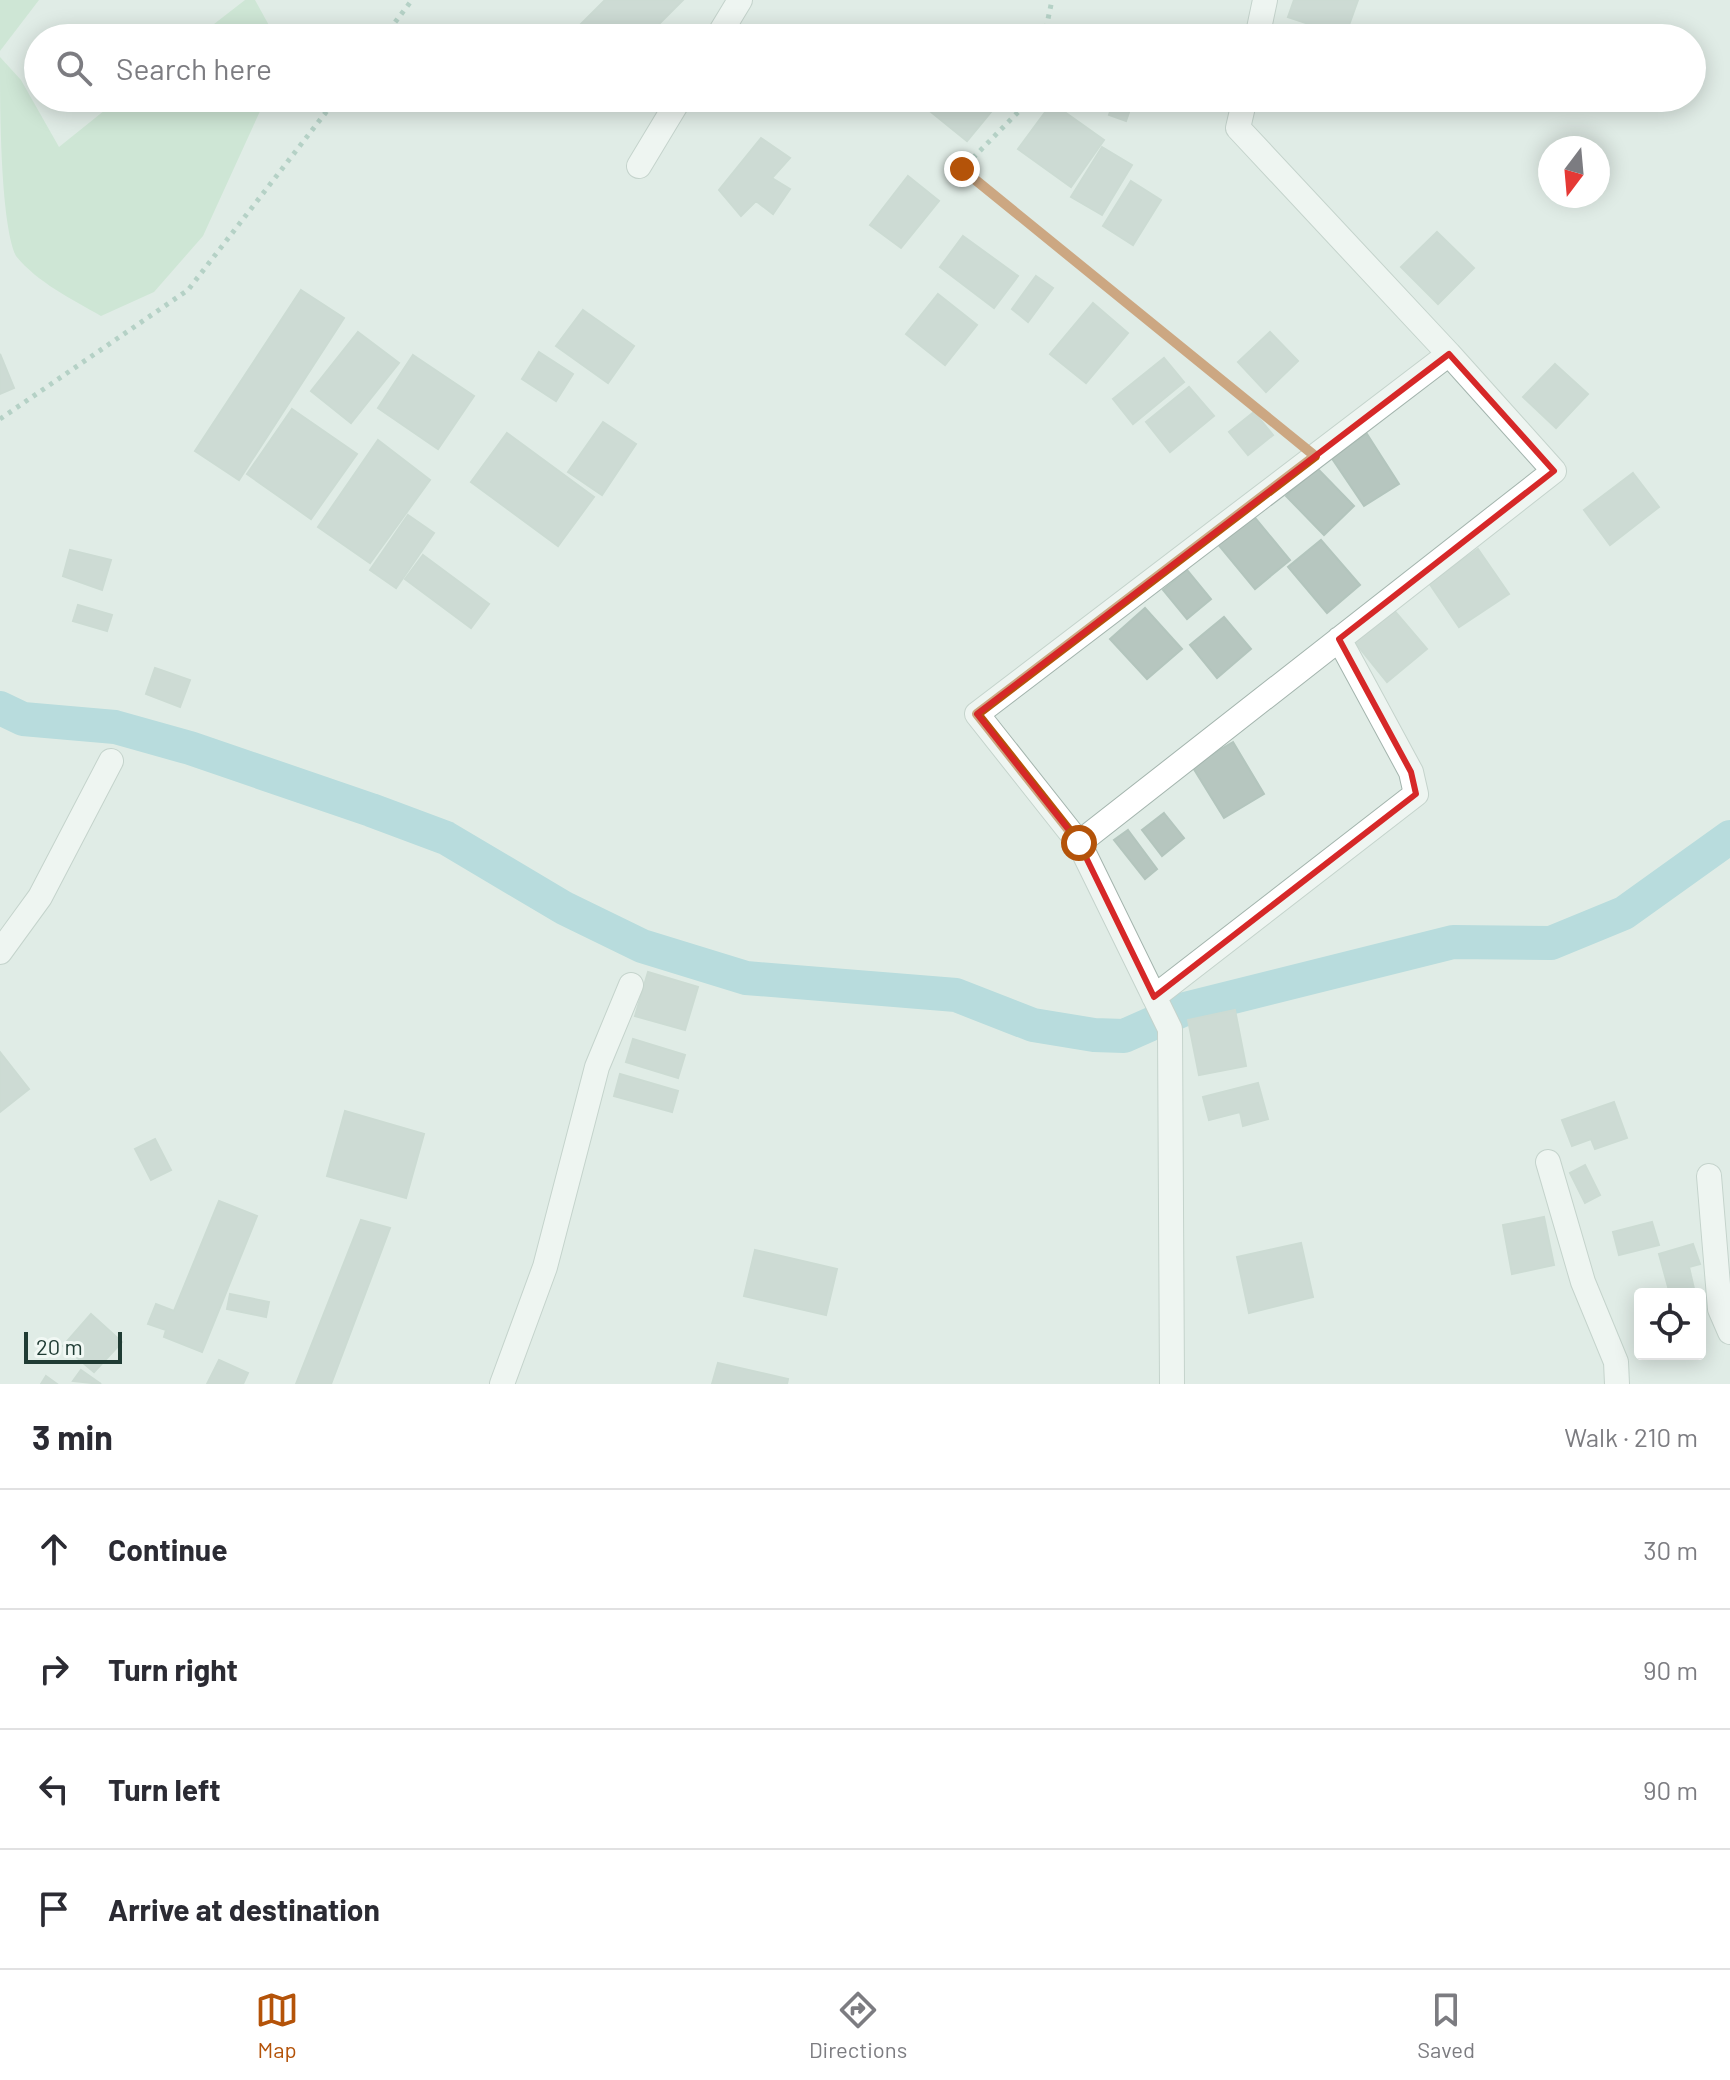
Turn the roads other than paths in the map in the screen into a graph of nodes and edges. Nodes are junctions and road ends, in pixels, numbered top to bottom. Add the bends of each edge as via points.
1 (740, 0) edge
2 (1265, 0) edge
3 (725, 24) edge
4 (1260, 24) edge
5 (672, 112) edge
6 (1242, 112) edge
7 (639, 166) dead end
8 (1449, 354) junction
9 (1339, 639) junction
10 (111, 761) dead end
11 (1079, 843) junction
12 (0, 952) edge
13 (631, 985) dead end
14 (1155, 998) junction
15 (1548, 1162) dead end
16 (1709, 1176) dead end
17 (1730, 1332) edge
18 (502, 1384) edge
19 (1172, 1384) edge
20 (1617, 1384) edge

1 - 3 street
2 - 4 street
5 - 7 street
6 - 8 street via 1238,128
8 - 9 street via 1554,471
8 - 11 street via 977,714
9 - 11 street
9 - 14 street via 1411,772 1416,794
10 - 12 street via 40,897
11 - 14 street
13 - 18 street via 597,1067 545,1267
14 - 19 street via 1170,1029
15 - 20 street via 1583,1282 1616,1362
16 - 17 street via 1720,1309

